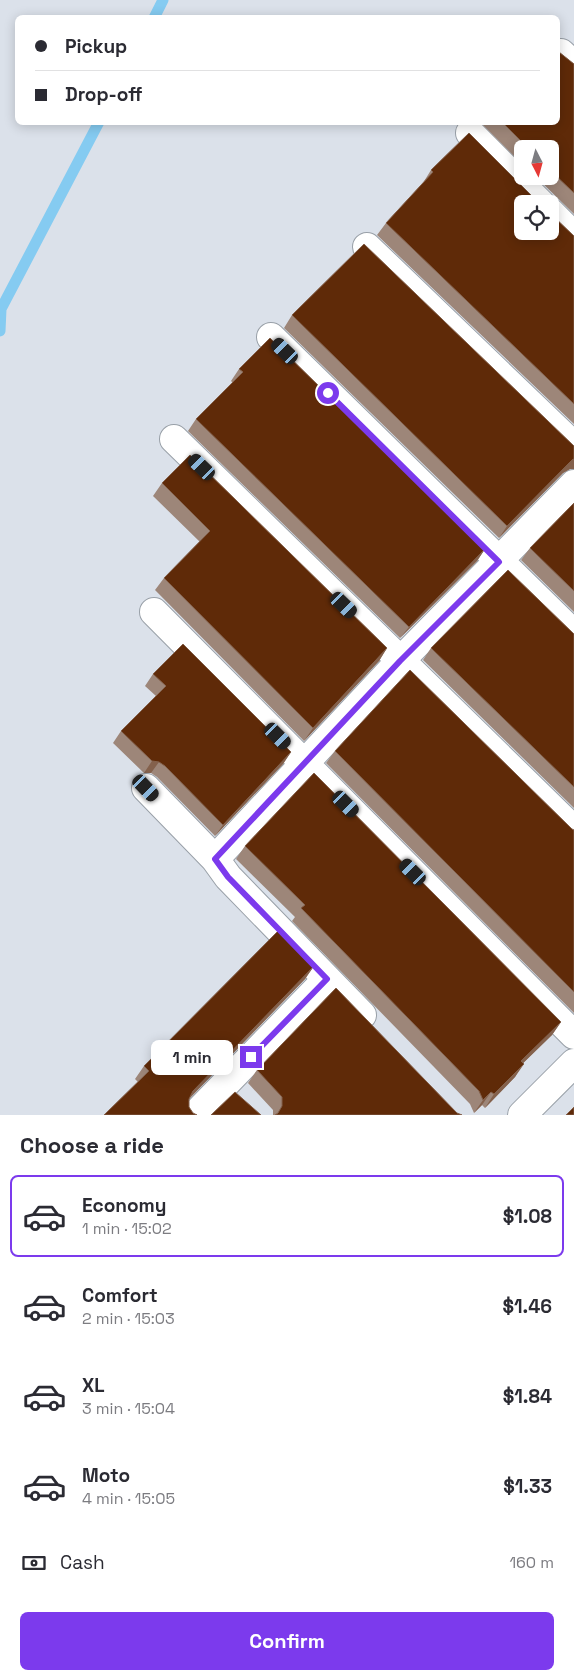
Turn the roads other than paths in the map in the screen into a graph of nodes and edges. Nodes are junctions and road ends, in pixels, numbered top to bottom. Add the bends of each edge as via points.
1 (470, 133) edge
2 (532, 195) edge
3 (559, 221) edge
4 (574, 236) edge
5 (367, 247) edge
6 (271, 337) edge
7 (174, 439) dead end
8 (574, 446) edge
9 (574, 484) edge
10 (499, 562) junction
11 (154, 612) dead end
12 (574, 634) edge
13 (400, 661) junction
14 (306, 763) junction
15 (146, 788) dead end
16 (574, 830) edge
17 (215, 859) junction
18 (327, 979) junction
19 (574, 1035) edge
20 (382, 1036) edge
21 (574, 1063) edge
22 (226, 1083) junction
23 (246, 1102) edge
24 (195, 1115) edge
25 (522, 1115) edge

1 - 2 street
3 - 4 street
5 - 8 street
6 - 10 street
7 - 13 street
9 - 10 street
10 - 12 street
10 - 13 street
11 - 14 street
13 - 14 street
13 - 16 street
14 - 17 street
14 - 19 street
15 - 17 street
17 - 18 street via 228,877
18 - 20 street
18 - 22 street
21 - 25 street
22 - 23 street
22 - 24 street

